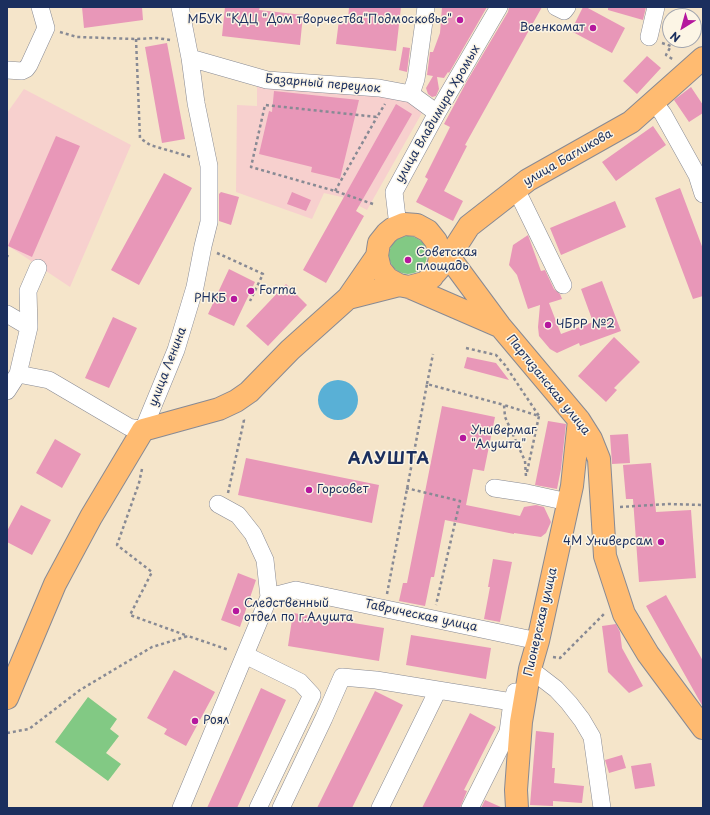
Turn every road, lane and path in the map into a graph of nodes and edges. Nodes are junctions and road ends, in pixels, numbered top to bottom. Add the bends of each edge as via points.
1 (40, 7) edge
2 (180, 7) edge
3 (426, 7) edge
4 (499, 7) edge
5 (556, 7) edge
6 (566, 7) edge
7 (656, 7) edge
8 (46, 28) junction
9 (649, 37) joint
10 (156, 38) dead end
11 (136, 39) junction
12 (190, 58) junction
13 (692, 67) edge
14 (7, 70) edge
15 (411, 94) junction
16 (386, 101) dead end
17 (654, 102) junction
18 (437, 112) junction
19 (377, 117) junction
20 (180, 154) dead end
21 (516, 189) junction
22 (335, 191) junction
23 (703, 194) edge
24 (373, 204) dead end
25 (398, 226) junction
26 (440, 246) junction
27 (212, 251) dead end
28 (377, 256) junction
29 (38, 268) dead end
30 (563, 285) dead end
31 (404, 286) junction
32 (348, 298) junction
33 (250, 301) dead end
34 (7, 314) edge
35 (500, 326) junction
36 (29, 327) junction
37 (466, 348) dead end
38 (433, 354) dead end
39 (18, 374) junction
40 (427, 384) junction
41 (7, 391) edge
42 (236, 401) junction
43 (504, 405) junction
44 (539, 416) junction
45 (579, 420) junction
46 (143, 430) junction
47 (142, 467) dead end
48 (526, 476) junction
49 (406, 488) junction
50 (494, 488) dead end
51 (528, 493) junction
52 (568, 502) junction
53 (703, 505) edge
54 (221, 506) joint
55 (620, 507) dead end
56 (269, 597) junction
57 (384, 609) junction
58 (607, 611) dead end
59 (432, 619) junction
60 (188, 636) junction
61 (538, 642) junction
62 (245, 655) junction
63 (560, 658) dead end
64 (528, 677) junction
65 (438, 690) junction
66 (7, 698) edge
67 (512, 702) junction
68 (703, 728) edge
69 (7, 733) edge
70 (181, 808) edge
71 (258, 808) edge
72 (281, 808) edge
73 (380, 808) edge
74 (470, 808) edge
75 (517, 808) edge
76 (602, 808) edge

1 - 8 street
2 - 12 street, улица Ленина
3 - 15 street via 416,79
4 - 18 street, улица Владимира Хромых
5 - 6 street via 564,12
7 - 9 street
8 - 11 path via 77,37
8 - 14 street via 26,69
9 - 13 path via 671,46 666,55
10 - 11 path
11 - 20 path via 140,138 150,145
12 - 15 street, Базарный переулок via 267,80 379,88
12 - 46 street, улица Ленина via 209,166 209,222 195,287 176,350
13 - 17 main road, улица Багликова
15 - 18 street
16 - 19 path
17 - 21 main road, улица Багликова via 631,122
17 - 23 street via 697,175
18 - 25 street, улица Владимира Хромых via 394,192
19 - 22 path
19 - 22 path via 266,105 251,167
21 - 26 main road, улица Багликова via 469,226 451,232
21 - 30 street
22 - 24 path
25 - 26 main road via 404,224 423,227
25 - 28 main road via 382,238
26 - 31 main road via 440,260 435,273 424,283
26 - 35 main road
27 - 33 path via 263,274
28 - 31 main road via 380,269 388,279
28 - 32 main road
29 - 36 street via 28,291
31 - 32 main road
31 - 35 main road
32 - 42 main road via 290,350 249,392
34 - 36 street
35 - 45 main road, Партизанская улица
36 - 39 street
37 - 44 path via 496,355
38 - 40 path
39 - 41 street
39 - 46 street via 49,380 129,427
40 - 43 path
40 - 49 path
42 - 46 main road via 219,409
42 - 54 path via 244,420
43 - 44 path
43 - 48 path via 504,417 525,461
44 - 48 path
45 - 52 main road, Пионерская улица
45 - 68 main road, Партизанская улица via 591,438 599,459 605,556 624,614 648,654
46 - 66 main road, улица Ленина via 91,517 56,584
47 - 60 path via 140,483 118,545 152,572 130,615
48 - 51 path
49 - 57 path
49 - 59 path via 460,501
50 - 51 street
51 - 52 street
52 - 61 main road, Пионерская улица
53 - 55 path
54 - 56 street via 238,515 253,534 265,560
56 - 57 street, Таврическая улица via 296,590
56 - 62 street
57 - 59 street, Таврическая улица
58 - 63 path
59 - 61 street, Таврическая улица
60 - 62 path
60 - 69 path via 152,647 80,690 29,729
61 - 64 main road, Пионерская улица
62 - 70 street
62 - 71 street via 300,682 312,695
64 - 67 street, Пионерская улица via 516,687
64 - 75 main road via 521,722
64 - 76 street via 556,689 582,720 592,737
65 - 67 street
65 - 72 street via 342,677
65 - 73 street
67 - 74 street, Пионерская улица via 508,732

